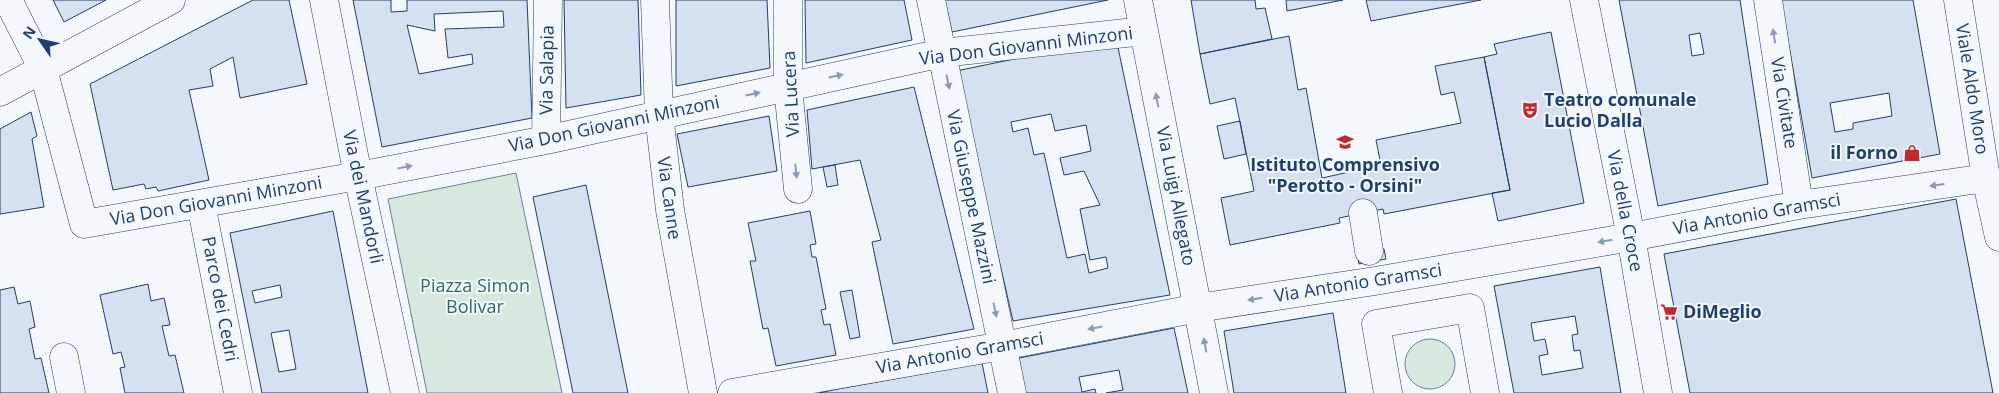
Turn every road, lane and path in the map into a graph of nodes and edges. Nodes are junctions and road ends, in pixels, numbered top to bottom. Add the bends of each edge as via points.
1 (8, 0) edge
2 (171, 0) edge
3 (324, 0) edge
4 (548, 0) edge
5 (655, 0) edge
6 (788, 0) edge
7 (931, 0) edge
8 (1138, 0) edge
9 (1584, 0) edge
10 (1768, 0) edge
11 (1958, 0) edge
12 (1144, 31) junction
13 (942, 53) junction
14 (43, 69) junction
15 (788, 87) junction
16 (0, 92) edge
17 (659, 115) junction
18 (546, 140) junction
19 (358, 176) junction
20 (1986, 178) junction
21 (798, 188) dead end
22 (201, 204) junction
23 (1799, 206) junction
24 (1363, 213) dead end
25 (1631, 237) junction
26 (1999, 237) edge
27 (1372, 265) junction
28 (1198, 308) junction
29 (1002, 346) junction
30 (64, 357) dead end
31 (71, 393) edge
32 (238, 393) edge
33 (405, 393) edge
34 (703, 393) edge
35 (732, 393) edge
36 (1012, 393) edge
37 (1214, 393) edge
38 (1388, 393) edge
39 (1485, 393) edge
40 (1658, 393) edge

1 - 14 street
2 - 14 street
3 - 19 street, Via dei Mandorli
4 - 18 street, Via Salapia
5 - 17 street, Via Canne
6 - 15 street, Via Lucera
7 - 13 street, Via Giuseppe Mazzini
8 - 12 street, Via Luigi Allegato
9 - 25 street, Via della Croce
23 -> 10 street, Via Civitate
11 - 20 street, Viale Aldo Moro
12 - 13 street, Via Don Giovanni Minzoni
28 -> 12 street, Via Luigi Allegato
15 -> 13 street, Via Don Giovanni Minzoni
13 -> 29 street, Via Giuseppe Mazzini
14 - 16 street
14 - 22 street, Via Don Giovanni Minzoni via 84,224
17 -> 15 street, Via Don Giovanni Minzoni
15 -> 21 street, Via Lucera
17 - 18 street, Via Don Giovanni Minzoni
17 - 34 street, Via Canne via 670,210
19 -> 18 street, Via Don Giovanni Minzoni
19 - 22 street, Via Don Giovanni Minzoni
19 - 33 street, Via dei Mandorli
20 -> 23 street, Via Antonio Gramsci
20 - 26 street, Viale Aldo Moro
22 - 32 street, Parco dei Cedri
23 - 25 street, Via Antonio Gramsci
24 - 27 street
25 -> 27 street, Via Antonio Gramsci
25 - 40 street, Via della Croce
27 -> 28 street, Via Antonio Gramsci
28 -> 29 street, Via Antonio Gramsci
37 -> 28 street, Via Luigi Allegato
29 - 35 street, Via Antonio Gramsci
29 - 36 street, Via Giuseppe Mazzini
30 - 31 street
38 - 39 street via 1376,324 1470,308

